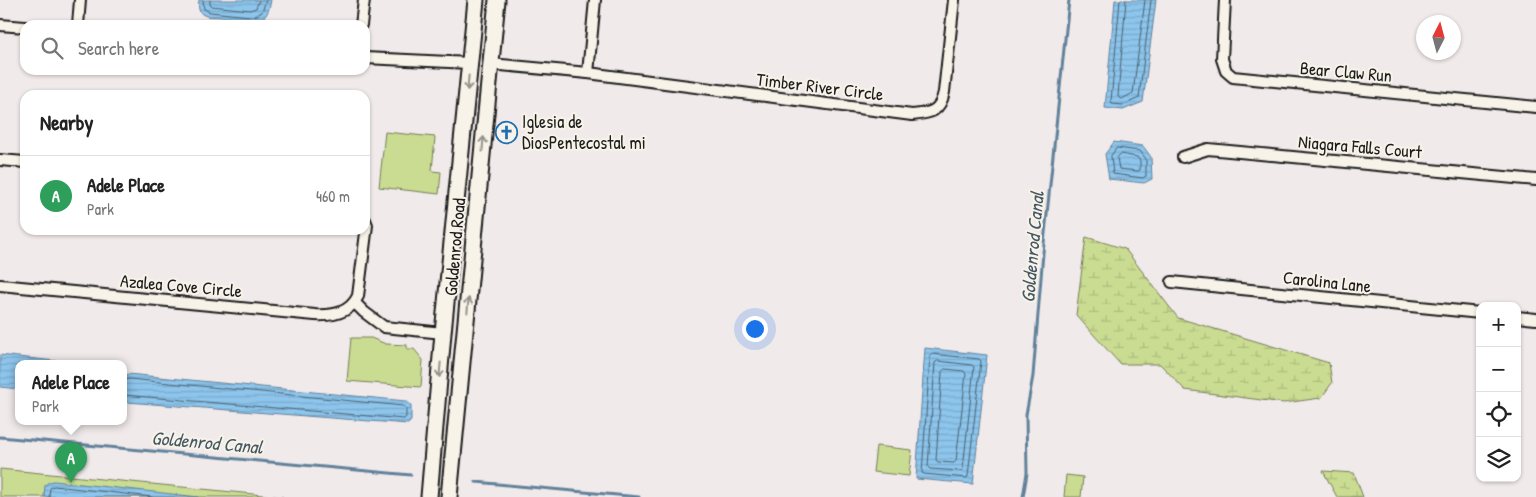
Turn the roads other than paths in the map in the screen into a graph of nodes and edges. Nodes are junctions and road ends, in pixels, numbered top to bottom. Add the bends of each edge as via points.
1 (80, 0) edge
2 (364, 0) edge
3 (476, 0) edge
4 (497, 0) edge
5 (595, 0) edge
6 (954, 0) edge
7 (1225, 0) edge
8 (78, 20) edge
9 (362, 20) edge
10 (0, 25) edge
11 (20, 27) edge
12 (370, 58) edge
13 (470, 62) junction
14 (490, 64) junction
15 (588, 73) junction
16 (1536, 107) edge
17 (1183, 157) dead end
18 (0, 160) edge
19 (20, 162) edge
20 (1536, 180) edge
21 (366, 235) edge
22 (1172, 282) dead end
23 (0, 285) edge
24 (355, 303) junction
25 (447, 304) junction
26 (1476, 313) edge
27 (1521, 317) edge
28 (1536, 319) edge
29 (444, 333) junction
30 (466, 333) junction
31 (462, 371) junction
32 (429, 497) edge
33 (449, 497) edge

1 - 8 street
2 - 9 street
3 - 13 main road, Goldenrod Road
4 - 14 main road, Goldenrod Road
5 - 15 street
6 - 15 street, Timber River Circle via 942,102 929,114 912,115
7 - 16 street, Bear Claw Run via 1222,59 1226,71 1233,77
10 - 11 street
12 - 13 street
13 -> 25 main road, Goldenrod Road
14 - 15 street, Timber River Circle
30 -> 14 main road, Goldenrod Road
17 - 20 street, Niagara Falls Court via 1208,149
18 - 19 street
21 - 24 street
22 - 26 street, Carolina Lane
23 - 24 street, Azalea Cove Circle via 315,315 334,314
24 - 29 street via 384,327
25 - 29 main road, Goldenrod Road
25 - 30 main road
27 - 28 street
29 - 31 main road via 453,345 456,362
29 -> 32 main road, Goldenrod Road
30 - 31 main road, Goldenrod Road
31 - 33 main road, Goldenrod Road

